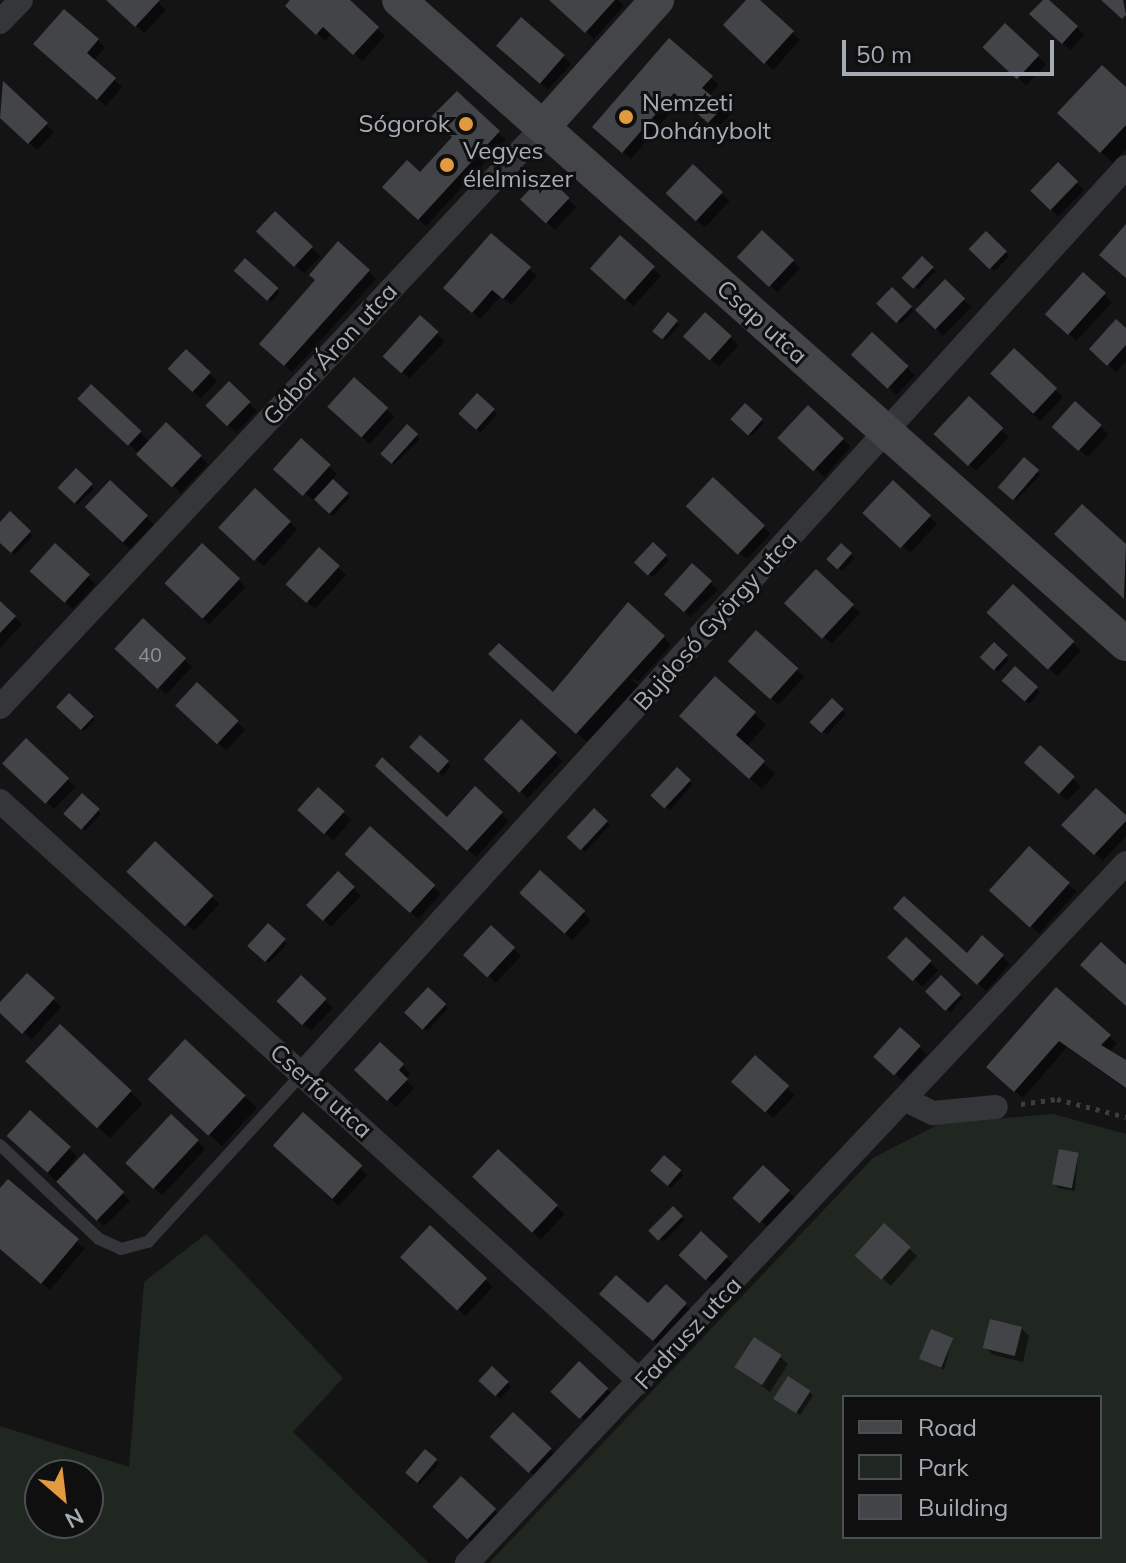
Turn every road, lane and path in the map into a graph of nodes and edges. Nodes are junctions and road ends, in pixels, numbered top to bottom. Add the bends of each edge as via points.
1 (21, 0) edge
2 (399, 0) edge
3 (657, 0) edge
4 (0, 22) edge
5 (543, 127) junction
6 (1126, 167) edge
7 (887, 432) junction
8 (1126, 644) edge
9 (0, 707) edge
10 (0, 801) edge
11 (1126, 863) edge
12 (302, 1074) junction
13 (906, 1100) junction
14 (996, 1107) joint
15 (1126, 1117) edge
16 (0, 1145) edge
17 (641, 1382) junction
18 (467, 1563) edge

1 - 4 street
2 - 5 street, Csap utca
3 - 5 street, Gábor Áron utca
5 - 7 street, Csap utca
5 - 9 street, Gábor Áron utca
6 - 7 street, Bujdosó György utca
7 - 8 street, Csap utca
7 - 12 street, Bujdosó György utca
10 - 12 street, Cserfa utca
11 - 13 street, Fadrusz utca
12 - 16 lane via 148,1242 121,1249 99,1239
12 - 17 street, Cserfa utca
13 - 14 street via 933,1113
13 - 17 street, Fadrusz utca
14 - 15 path via 1057,1099
17 - 18 street, Fadrusz utca

